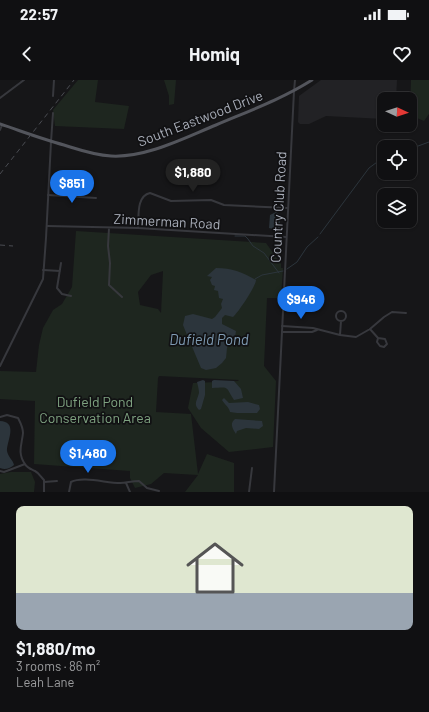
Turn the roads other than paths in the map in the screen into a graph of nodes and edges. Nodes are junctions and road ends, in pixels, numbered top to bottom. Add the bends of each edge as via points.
1 (24, 80) edge
2 (54, 80) edge
3 (295, 80) edge
4 (312, 80) edge
5 (294, 91) junction
6 (53, 96) dead end
7 (0, 98) edge
8 (53, 113) dead end
9 (1, 124) edge
10 (0, 130) edge
11 (51, 142) junction
12 (48, 195) junction
13 (96, 198) dead end
14 (288, 208) junction
15 (47, 226) junction
16 (109, 228) junction
17 (138, 228) junction
18 (286, 237) junction
19 (61, 262) dead end
20 (43, 270) junction
21 (60, 271) junction
22 (71, 296) dead end
23 (122, 296) dead end
24 (406, 313) dead end
25 (341, 321) junction
26 (282, 326) junction
27 (318, 329) junction
28 (370, 329) junction
29 (282, 332) junction
30 (340, 335) junction
31 (378, 338) junction
32 (0, 366) edge
33 (0, 417) edge
34 (25, 464) junction
35 (252, 468) dead end
36 (0, 471) edge
37 (57, 481) dead end
38 (44, 482) junction
39 (126, 482) junction
40 (159, 491) edge
41 (44, 492) edge
42 (69, 492) edge
43 (130, 492) edge
44 (249, 492) edge
45 (274, 492) edge

1 - 7 street
2 - 6 street
3 - 5 street, Country Club Road
4 - 5 main road, South Eastwood Drive
5 - 11 main road, South Eastwood Drive via 273,102 138,154 97,155
5 - 14 street, Country Club Road
8 - 11 street
9 - 10 street
9 - 11 main road, South Eastwood Drive
11 - 12 street
12 - 13 street
12 - 15 street
14 - 17 street via 224,205 212,200 171,201 150,193 141,200
14 - 18 street, Country Club Road
15 - 16 street, Zimmerman Road
15 - 20 street
16 - 17 street, Zimmerman Road
16 - 23 street via 109,285
17 - 18 street, Zimmerman Road
18 - 26 street, Country Club Road
19 - 21 street
20 - 21 street
20 - 32 street via 43,278
21 - 22 street via 57,288 62,294
24 - 28 street via 392,312
25 - 25 street via 345,313 341,311 337,312 336,316
25 - 30 street
26 - 27 street
26 - 29 street, Country Club Road
27 - 29 street via 312,332
27 - 30 street
28 - 30 street via 356,337
28 - 31 street
29 - 45 street, Country Club Road
31 - 31 street via 385,339 387,344 384,347 380,346
33 - 34 street via 7,415 18,418 23,433 20,451
34 - 36 street via 4,472
34 - 38 street via 36,471
35 - 44 street
37 - 38 street
38 - 41 street
39 - 40 street via 139,481 147,488
39 - 42 street via 75,480 70,482
39 - 43 street

